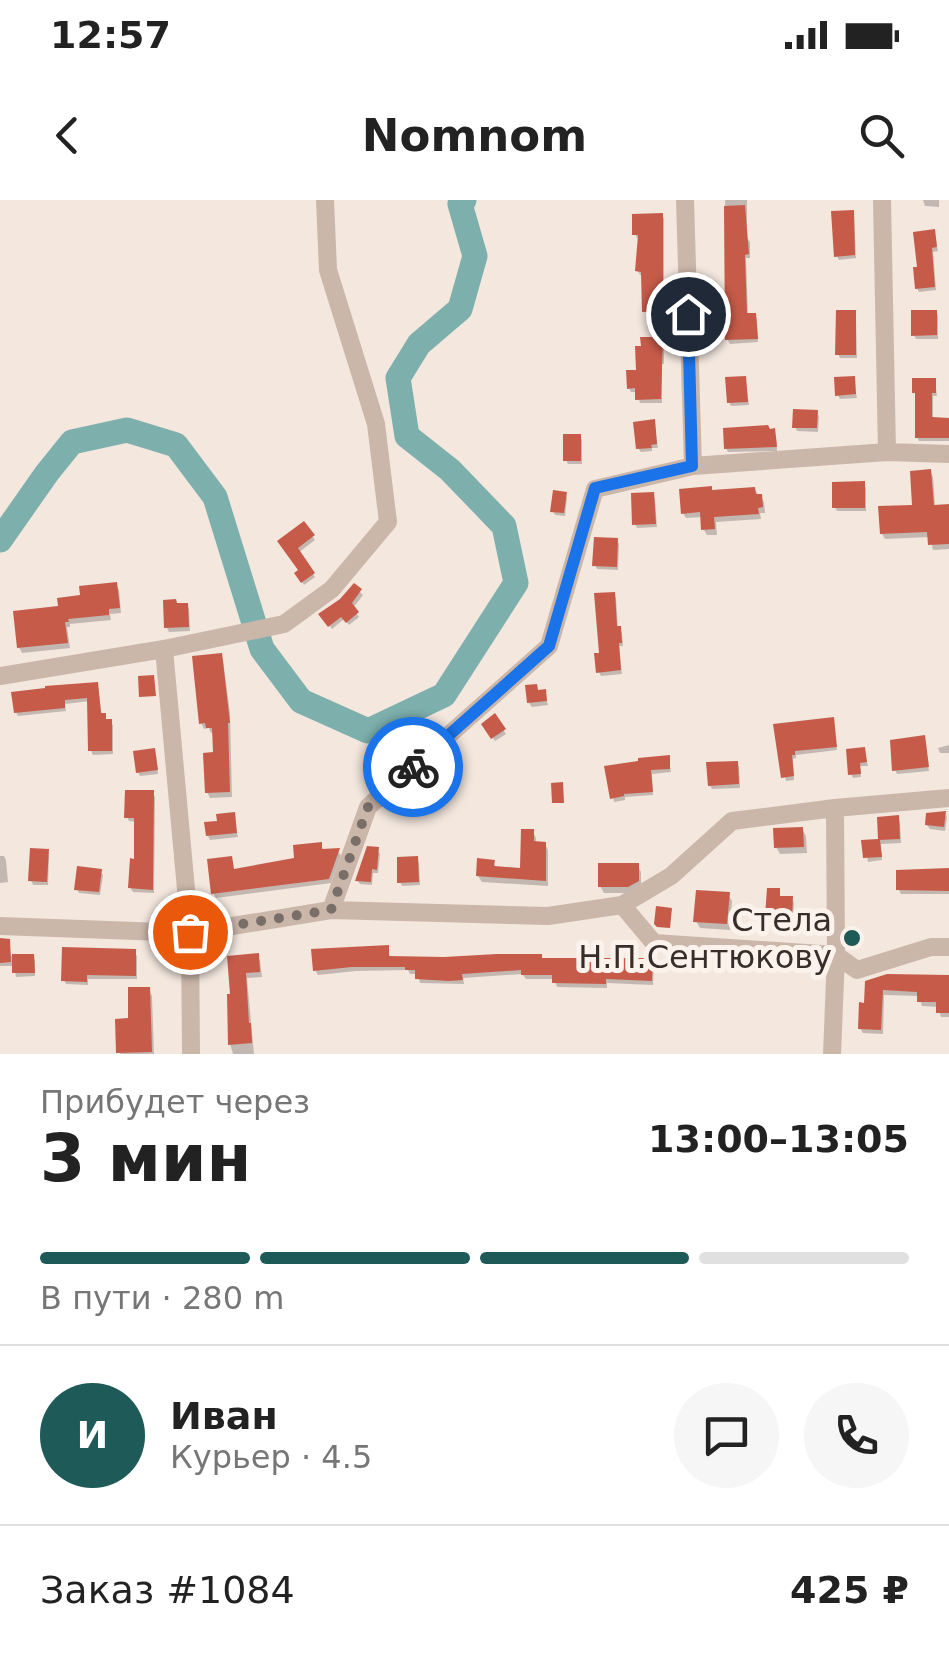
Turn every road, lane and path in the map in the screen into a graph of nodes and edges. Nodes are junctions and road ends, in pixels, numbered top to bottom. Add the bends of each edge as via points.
1 (324, 200) edge
2 (685, 200) edge
3 (882, 200) edge
4 (888, 452) junction
5 (949, 454) edge
6 (692, 466) junction
7 (164, 650) junction
8 (0, 676) edge
9 (949, 798) edge
10 (835, 808) junction
11 (622, 905) junction
12 (331, 910) junction
13 (0, 926) edge
14 (190, 932) junction
15 (949, 947) edge
16 (836, 956) junction
17 (191, 1054) edge
18 (832, 1054) edge

1 - 7 street via 328,270 376,424 388,522 332,588 284,624
2 - 6 street
3 - 4 street
4 - 5 street
4 - 6 street
6 - 12 street via 595,488 549,646 368,807
7 - 8 street
7 - 14 street
9 - 10 street
10 - 11 street via 732,822 671,876
10 - 16 street
11 - 12 street via 548,916
11 - 16 street via 654,943
12 - 14 street
13 - 14 street
14 - 17 street
15 - 16 street via 857,970
16 - 18 street

